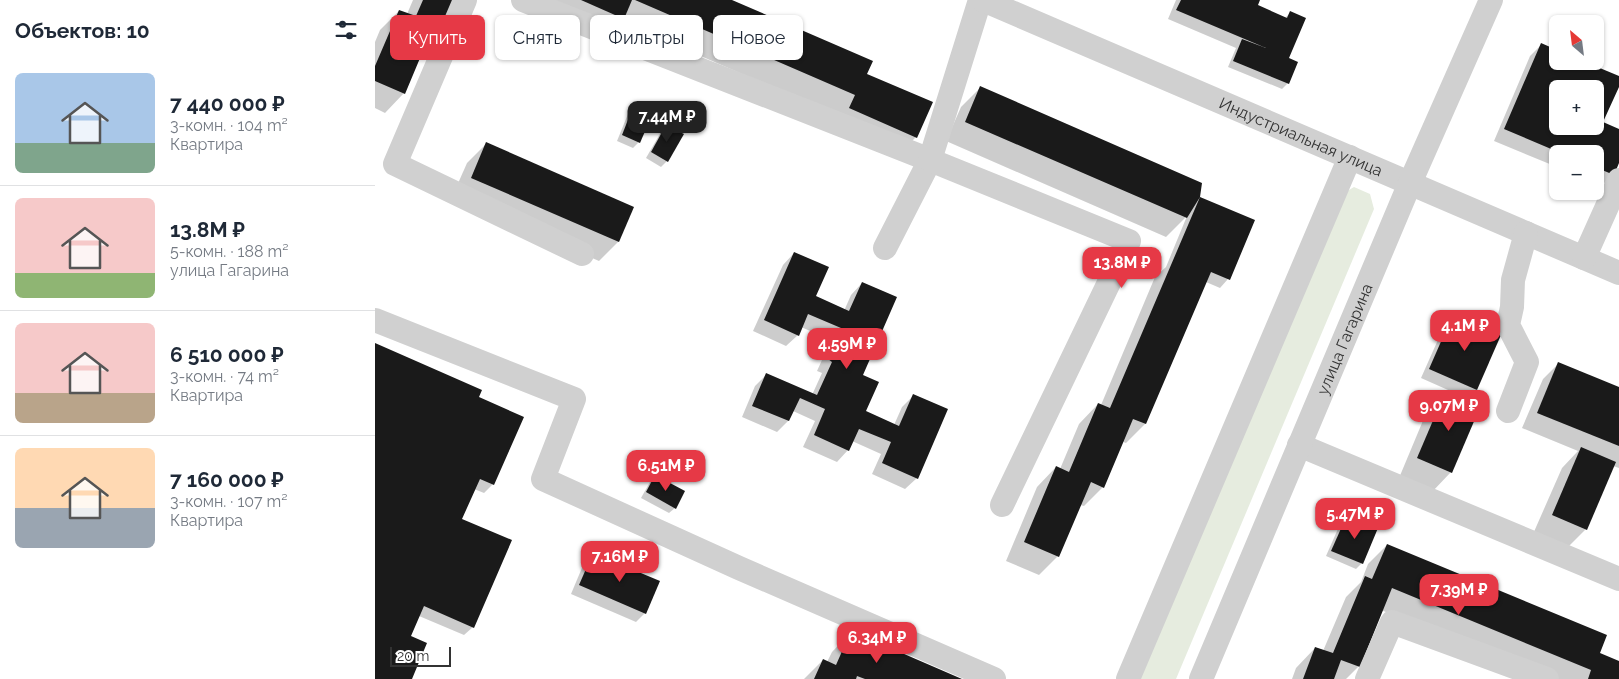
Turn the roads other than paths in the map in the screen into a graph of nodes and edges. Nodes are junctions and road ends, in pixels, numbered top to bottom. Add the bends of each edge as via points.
1 (465, 0) edge
2 (523, 0) edge
3 (981, 0) edge
4 (1491, 0) edge
5 (1350, 157) junction
6 (931, 160) junction
7 (1619, 180) edge
8 (1410, 183) junction
9 (1525, 233) junction
10 (885, 248) dead end
11 (582, 254) dead end
12 (1583, 258) junction
13 (1619, 273) edge
14 (375, 320) edge
15 (1508, 410) dead end
16 (1299, 445) junction
17 (1002, 505) dead end
18 (1619, 578) edge
19 (994, 679) edge
20 (1128, 679) edge
21 (1201, 679) edge
22 (1367, 679) edge
23 (1547, 679) edge

1 - 11 street via 395,164
2 - 6 street
3 - 5 street, Индустриальная улица
3 - 6 street
4 - 8 street, улица Гагарина
5 - 8 street, Индустриальная улица
5 - 20 street
6 - 10 street
6 - 17 street via 1129,240
7 - 12 street
8 - 9 street, Индустриальная улица
8 - 16 street, улица Гагарина
9 - 12 street, Индустриальная улица
9 - 15 street via 1513,280 1508,325 1527,362
12 - 13 street, Индустриальная улица
14 - 19 street via 574,399 543,479
16 - 18 street
16 - 21 street, улица Гагарина
22 - 23 street via 1391,622

